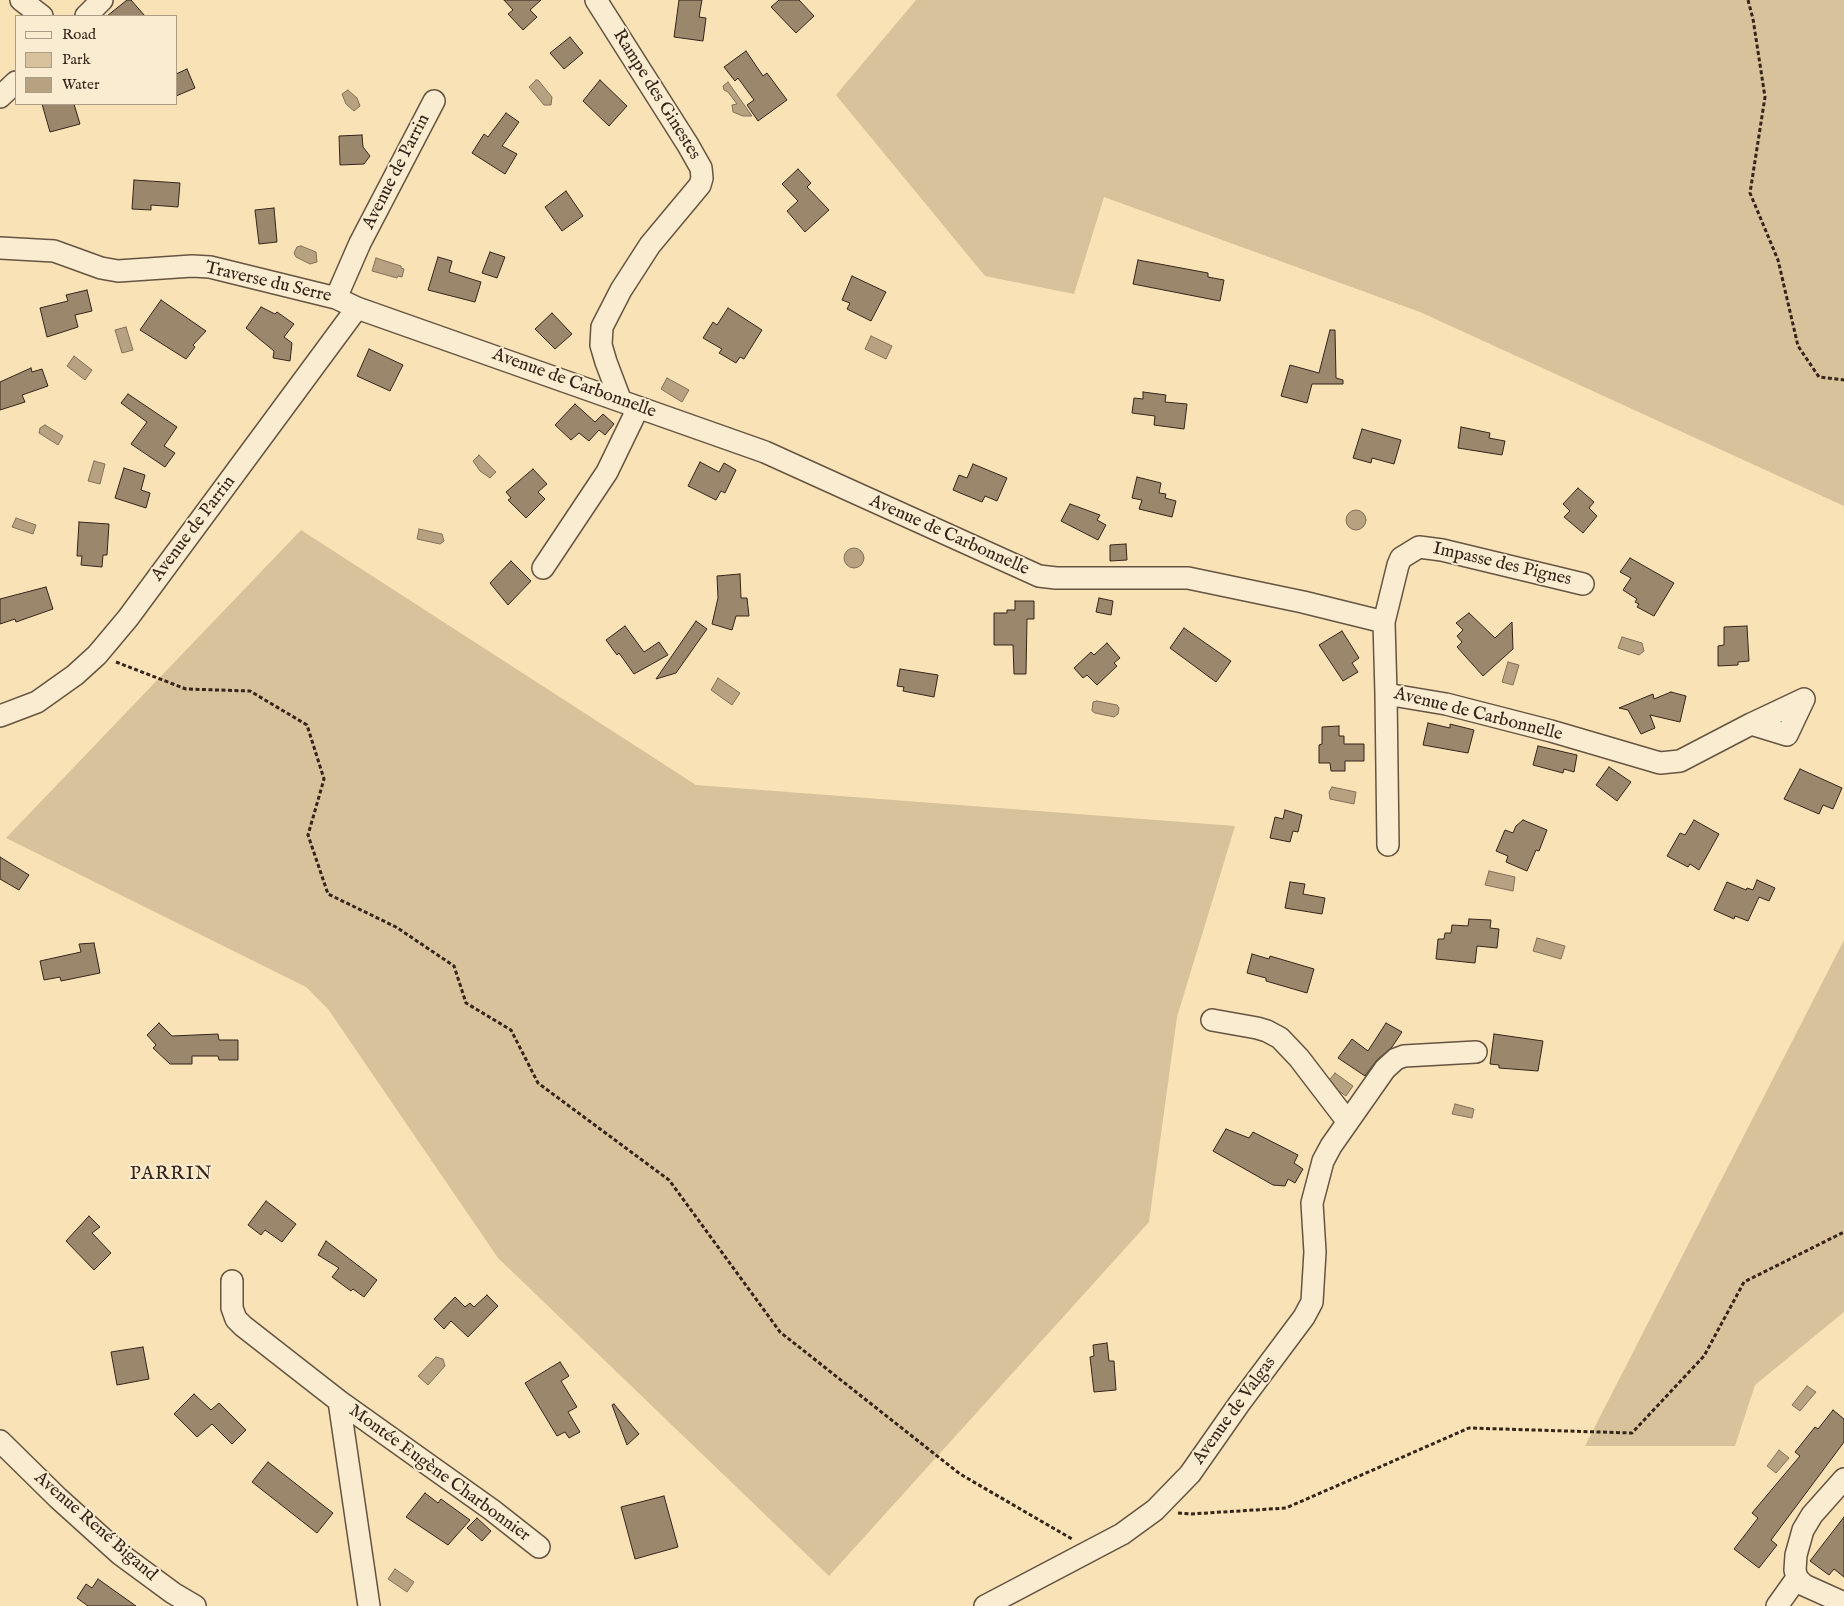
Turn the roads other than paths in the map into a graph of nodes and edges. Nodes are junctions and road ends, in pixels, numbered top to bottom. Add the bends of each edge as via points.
1 (21, 0) edge
2 (102, 0) edge
3 (596, 0) edge
4 (41, 15) edge
5 (87, 15) edge
6 (15, 83) edge
7 (0, 98) edge
8 (434, 101) dead end
9 (0, 248) edge
10 (336, 298) junction
11 (357, 308) junction
12 (629, 404) junction
13 (543, 568) dead end
14 (1583, 584) dead end
15 (1384, 622) junction
16 (1386, 694) junction
17 (0, 716) edge
18 (1751, 724) dead end
19 (1388, 845) dead end
20 (1212, 1020) dead end
21 (1476, 1052) dead end
22 (1348, 1122) junction
23 (232, 1282) dead end
24 (339, 1401) junction
25 (0, 1441) edge
26 (1844, 1479) edge
27 (539, 1547) dead end
28 (1797, 1578) junction
29 (1844, 1603) edge
30 (195, 1606) edge
31 (369, 1606) edge
32 (985, 1606) edge
33 (1777, 1606) edge

1 - 4 street
2 - 5 street
3 - 12 street, Rampe des Ginestes via 688,145 701,168 702,178 700,185 650,245 602,327 601,345 606,362
6 - 7 street
8 - 10 street, Avenue de Parrin via 360,243
9 - 10 street, Traverse du Serre via 54,252 118,271 210,267
10 - 11 street, Traverse du Serre
11 - 12 street, Avenue de Carbonnelle
11 - 17 street, Avenue de Parrin via 128,618 97,655 37,702
12 - 13 street via 607,472
12 - 15 street, Avenue de Carbonnelle via 765,452 1039,576 1188,578
14 - 15 street, Impasse des Pignes via 1419,547 1401,558
15 - 16 street, Avenue de Carbonnelle
16 - 18 street, Avenue de Carbonnelle via 1456,706 1660,763 1680,761
16 - 19 street
20 - 22 street via 1257,1028 1280,1038
21 - 22 street, Avenue de Valgas via 1396,1059 1384,1069
22 - 32 street, Avenue de Valgas via 1323,1161 1312,1203 1315,1252 1312,1302 1190,1474 1155,1510 1122,1534
23 - 24 street, Montée Eugène Charbonnier via 232,1308 236,1319
24 - 27 street, Montée Eugène Charbonnier
24 - 31 street, Montée Eugène Charbonnier
25 - 30 street, Avenue René Bigand via 120,1554
26 - 28 street via 1803,1530 1796,1555
28 - 29 street via 1812,1589
28 - 33 street

